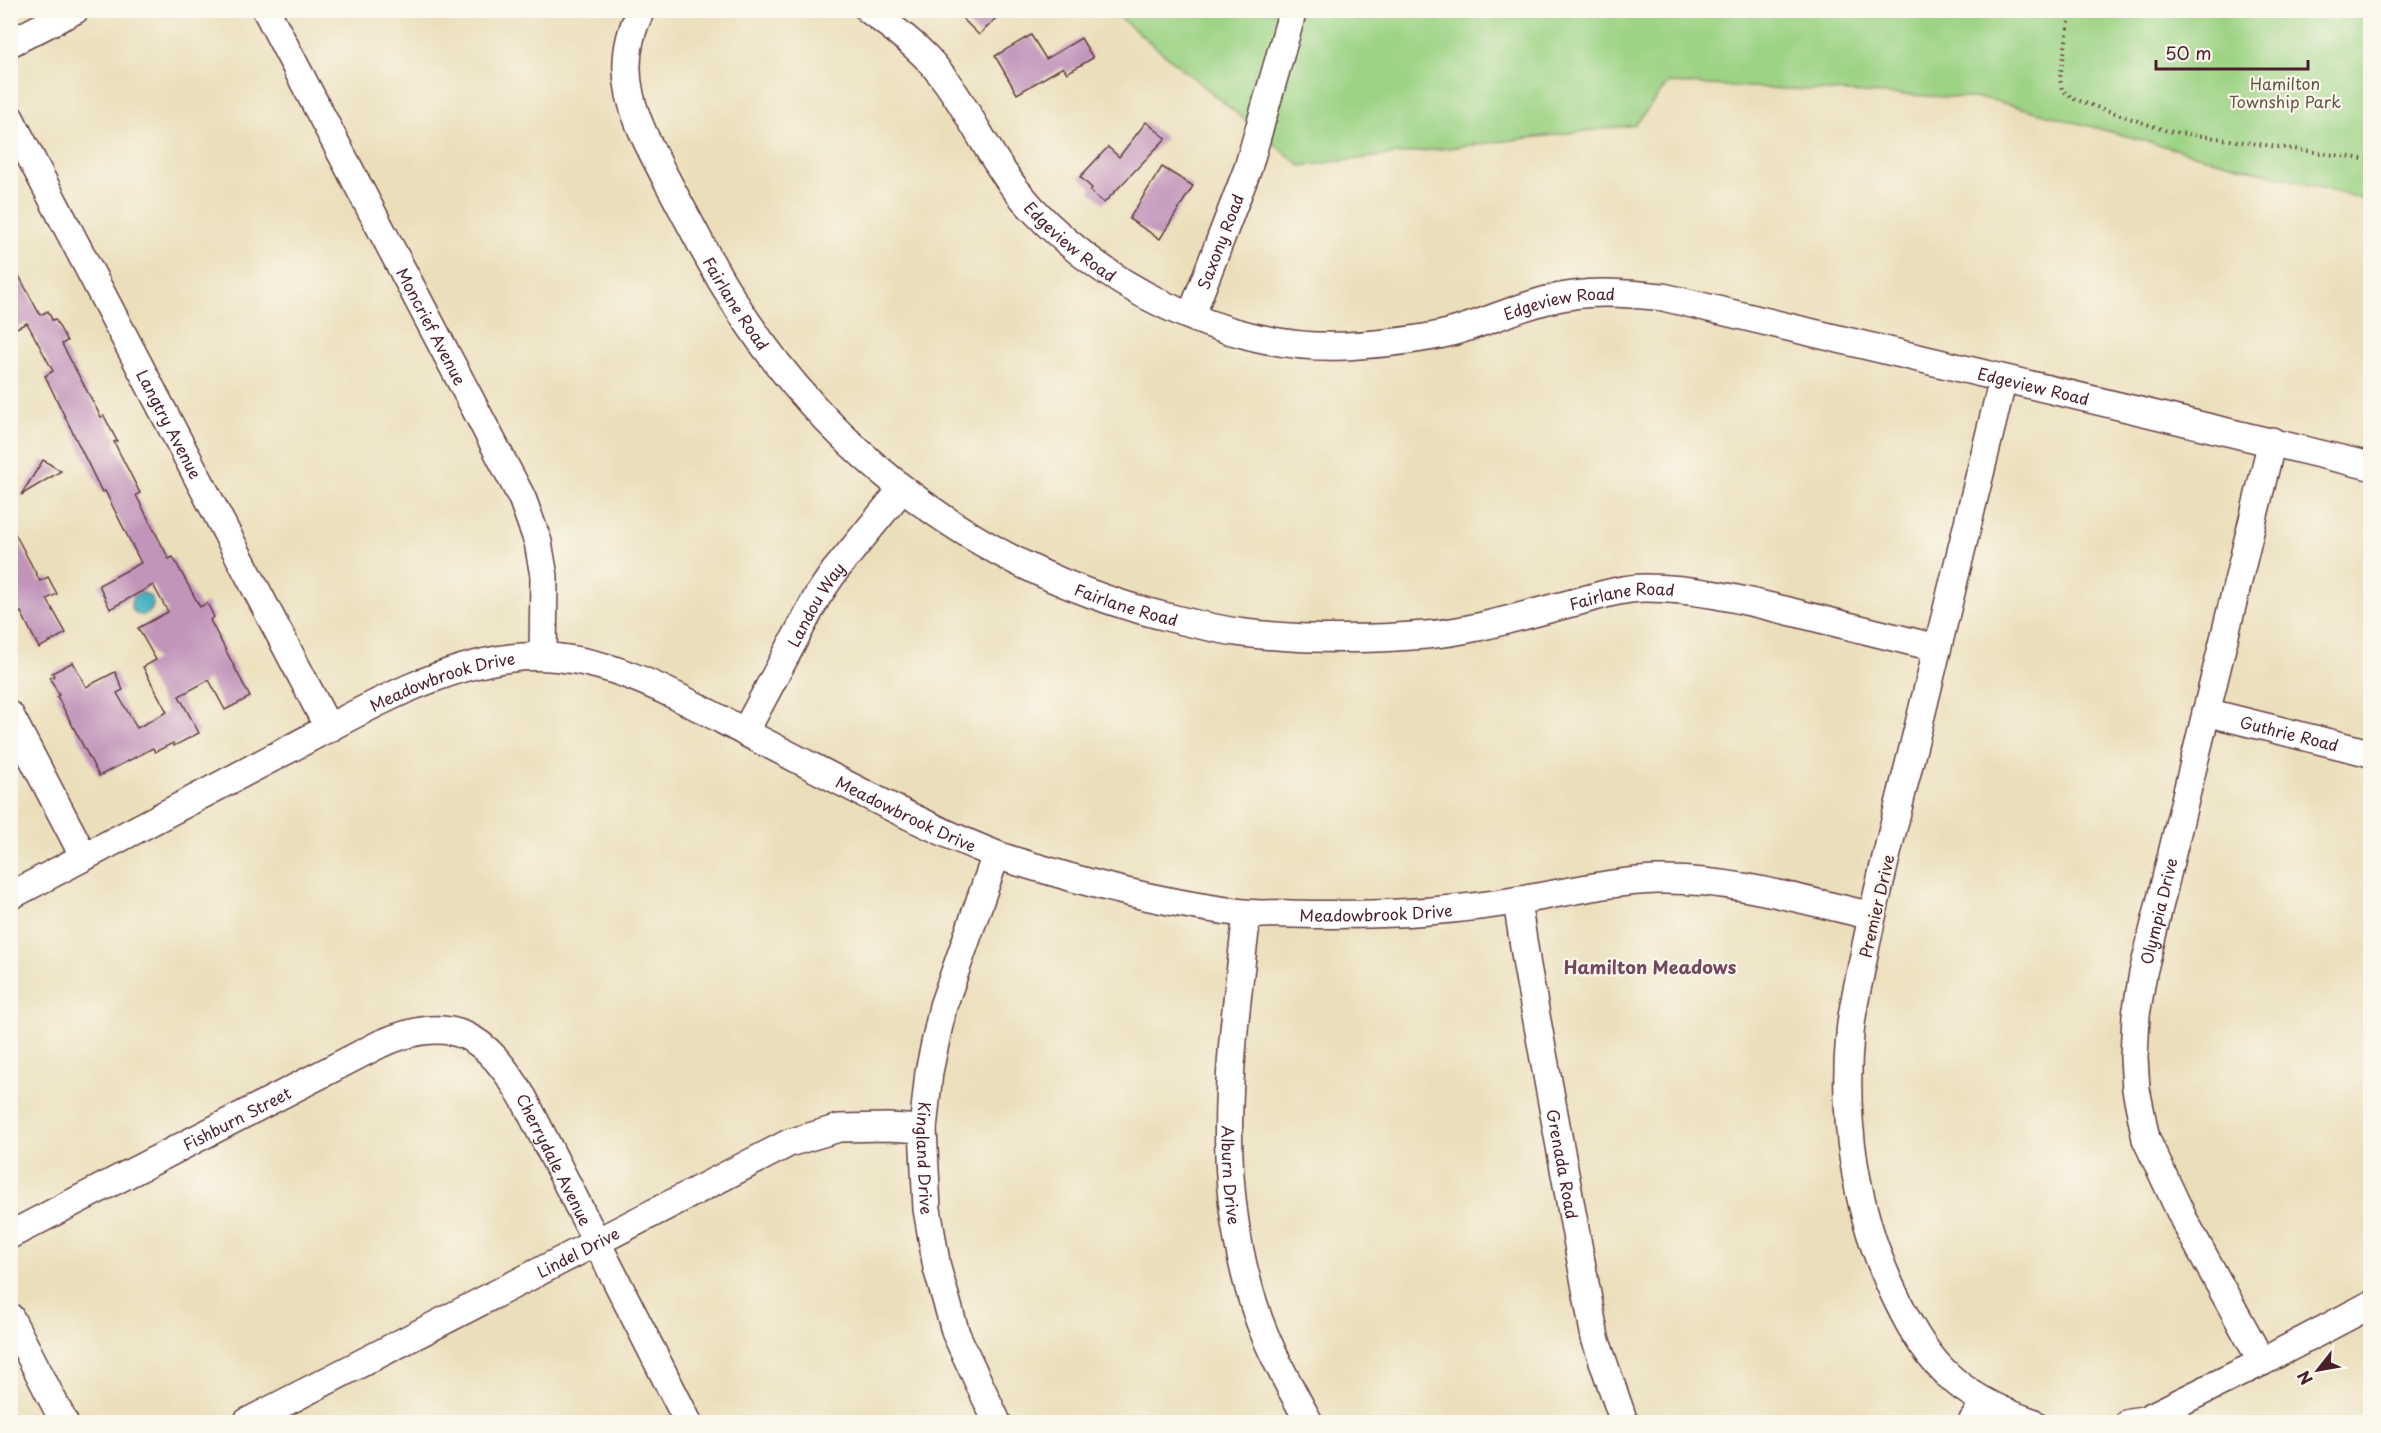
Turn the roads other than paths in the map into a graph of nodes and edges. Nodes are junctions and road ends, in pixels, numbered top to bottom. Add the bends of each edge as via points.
1 (75, 10) edge
2 (266, 10) edge
3 (641, 10) edge
4 (869, 10) edge
5 (1293, 10) edge
6 (10, 43) edge
7 (10, 118) edge
8 (1191, 316) junction
9 (2003, 379) junction
10 (2272, 441) junction
11 (2370, 466) edge
12 (902, 489) junction
13 (1937, 648) junction
14 (543, 656) junction
15 (2206, 712) junction
16 (10, 715) edge
17 (329, 729) junction
18 (745, 732) junction
19 (2370, 753) edge
20 (996, 855) junction
21 (84, 857) junction
22 (10, 896) edge
23 (1517, 901) junction
24 (1246, 914) junction
25 (1872, 916) junction
26 (470, 1038) joint
27 (923, 1129) junction
28 (10, 1235) edge
29 (597, 1243) junction
30 (2370, 1305) edge
31 (10, 1317) edge
32 (2262, 1362) junction
33 (1979, 1412) edge
34 (64, 1422) edge
35 (247, 1422) edge
36 (688, 1422) edge
37 (997, 1422) edge
38 (1309, 1422) edge
39 (1624, 1422) edge
40 (2032, 1422) edge
41 (2129, 1422) edge

1 - 6 street
2 - 14 street, Moncrief Avenue via 522,498 538,542 544,576
3 - 12 street, Fairlane Road via 626,63 632,107 718,277 768,352 804,396 858,452
4 - 8 street, Edgeview Road via 928,59 992,158 1042,220 1109,275
5 - 8 street, Saxony Road via 1248,168
7 - 17 street, Langtry Avenue
8 - 9 street, Edgeview Road via 1275,341 1334,347 1376,345 1449,333 1535,303 1573,295 1617,293 1663,297
9 - 10 street, Edgeview Road
9 - 13 street, Premier Drive
10 - 11 street, Edgeview Road
10 - 15 street, Olympia Drive
12 - 13 street, Fairlane Road via 1004,555 1052,578 1116,603 1216,629 1323,639 1433,635 1615,591 1657,588 1729,597
12 - 18 street, Landou Way via 817,597
13 - 25 street, Premier Drive
14 - 17 street, Meadowbrook Drive via 485,662 432,677
14 - 18 street, Meadowbrook Drive via 591,663 639,678
15 - 19 street, Guthrie Road
15 - 32 street, Olympia Drive via 2141,984 2135,1036 2136,1089 2146,1139 2156,1161
16 - 21 street
17 - 21 street, Meadowbrook Drive
18 - 20 street, Meadowbrook Drive via 909,816
20 - 24 street, Meadowbrook Drive via 1092,884
20 - 27 street, Kingland Drive via 943,1006 929,1072
21 - 22 street, Meadowbrook Drive
23 - 24 street, Meadowbrook Drive via 1398,914
23 - 25 street, Meadowbrook Drive via 1608,884 1659,880 1722,884
23 - 39 street, Grenada Road via 1594,1338
24 - 38 street, Alburn Drive via 1228,1095 1229,1188 1239,1246 1260,1320
25 - 33 street, Premier Drive via 1850,1036 1847,1096 1857,1178 1870,1233 1916,1339
26 - 28 street, Fishburn Street via 437,1030 396,1037
26 - 29 street, Cherrydale Avenue via 506,1069
27 - 29 street, Lindel Drive via 839,1128 797,1140
27 - 37 street, Kingland Drive via 927,1209 937,1268 956,1334
29 - 35 street, Lindel Drive
29 - 36 street, Cherrydale Avenue
30 - 32 street
31 - 34 street
32 - 41 street via 2144,1420
33 - 40 street, Premier Drive via 2006,1413

